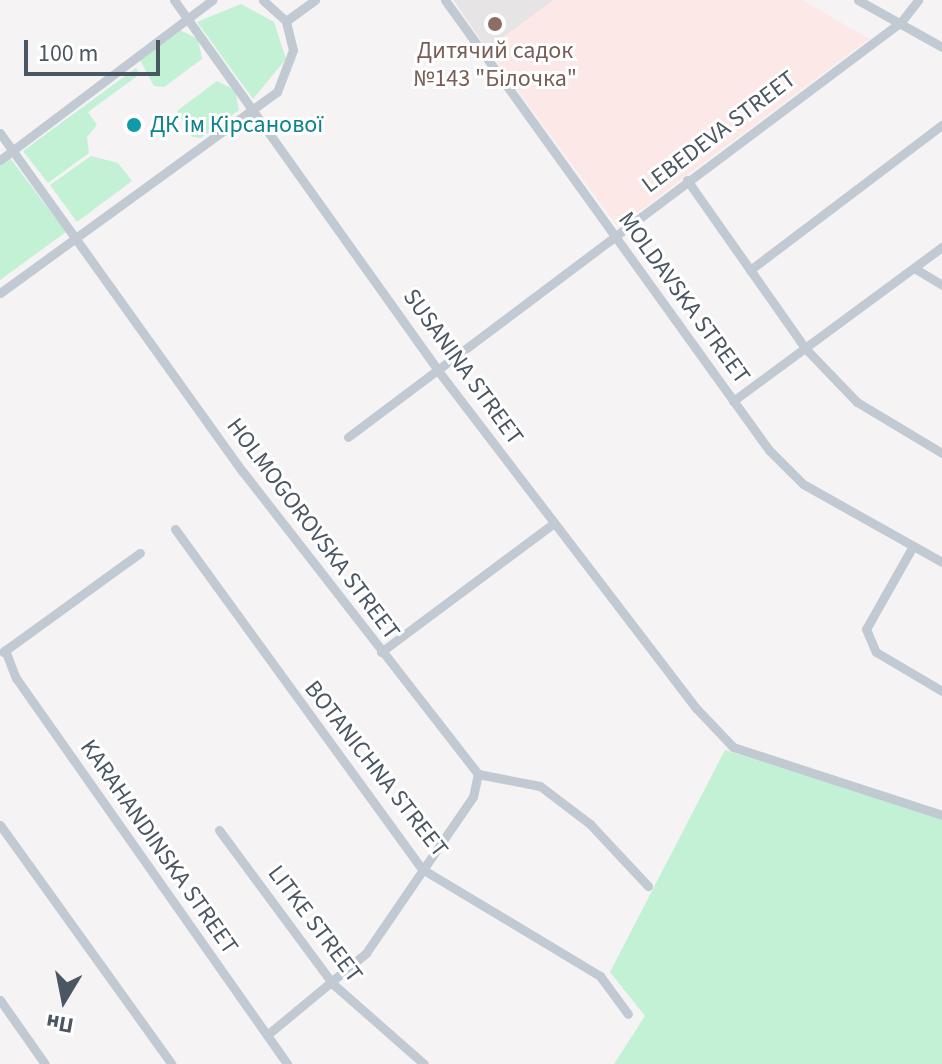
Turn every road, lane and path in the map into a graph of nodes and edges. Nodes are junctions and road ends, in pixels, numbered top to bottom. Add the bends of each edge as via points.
1 (174, 0) edge
2 (212, 0) edge
3 (263, 0) edge
4 (285, 0) edge
5 (315, 0) edge
6 (445, 0) edge
7 (858, 0) edge
8 (918, 0) edge
9 (275, 7) junction
10 (186, 17) junction
11 (286, 21) junction
12 (901, 22) junction
13 (942, 47) edge
14 (253, 109) junction
15 (942, 125) edge
16 (0, 133) edge
17 (13, 151) junction
18 (0, 160) edge
19 (687, 180) junction
20 (614, 235) junction
21 (76, 237) junction
22 (942, 247) edge
23 (914, 268) junction
24 (750, 270) junction
25 (942, 285) edge
26 (0, 293) edge
27 (805, 348) junction
28 (439, 372) junction
29 (733, 401) junction
30 (348, 437) dead end
31 (942, 453) edge
32 (554, 523) junction
33 (175, 529) dead end
34 (913, 546) junction
35 (140, 553) dead end
36 (942, 562) edge
37 (3, 652) edge
38 (381, 652) junction
39 (942, 691) edge
40 (478, 774) junction
41 (942, 815) edge
42 (0, 825) edge
43 (219, 830) dead end
44 (422, 869) junction
45 (648, 886) dead end
46 (333, 984) junction
47 (0, 1000) edge
48 (628, 1014) dead end
49 (267, 1035) junction
50 (45, 1064) edge
51 (172, 1064) edge
52 (287, 1064) edge
53 (424, 1064) edge

1 - 10 street, SUSANINA STREET
2 - 10 street
3 - 9 street
4 - 9 street
5 - 11 street
6 - 20 street, MOLDAVSKA STREET
7 - 12 street
8 - 12 street, LEBEDEVA STREET
9 - 11 street
10 - 14 street, SUSANINA STREET
10 - 17 street
11 - 14 street via 291,71
12 - 13 street
12 - 19 street, LEBEDEVA STREET
14 - 21 street
14 - 28 street, SUSANINA STREET
15 - 24 street
16 - 17 street, HOLMOGOROVSKA STREET
17 - 18 street
17 - 21 street, HOLMOGOROVSKA STREET
19 - 20 street, LEBEDEVA STREET
19 - 24 street
20 - 28 street, LEBEDEVA STREET
20 - 29 street, MOLDAVSKA STREET
21 - 26 street
21 - 38 street, HOLMOGOROVSKA STREET
22 - 23 street
23 - 25 street
23 - 27 street
24 - 27 street
27 - 29 street
27 - 31 street via 857,402
28 - 30 street, LEBEDEVA STREET
28 - 32 street, SUSANINA STREET
29 - 34 street, MOLDAVSKA STREET via 803,484
32 - 38 street
32 - 41 street, SUSANINA STREET via 733,747
33 - 44 street, BOTANICHNA STREET
34 - 36 street, MOLDAVSKA STREET
34 - 39 street via 866,629 876,652
35 - 37 street
37 - 49 street, KARAHANDINSKA STREET via 16,678
38 - 40 street, HOLMOGOROVSKA STREET
40 - 44 street via 473,797
40 - 45 street via 540,786 590,824
42 - 51 street
43 - 46 street, LITKE STREET
44 - 46 street via 366,953
44 - 48 street, BOTANICHNA STREET via 600,976
46 - 49 street
46 - 53 street, LITKE STREET
47 - 50 street
49 - 52 street, KARAHANDINSKA STREET

